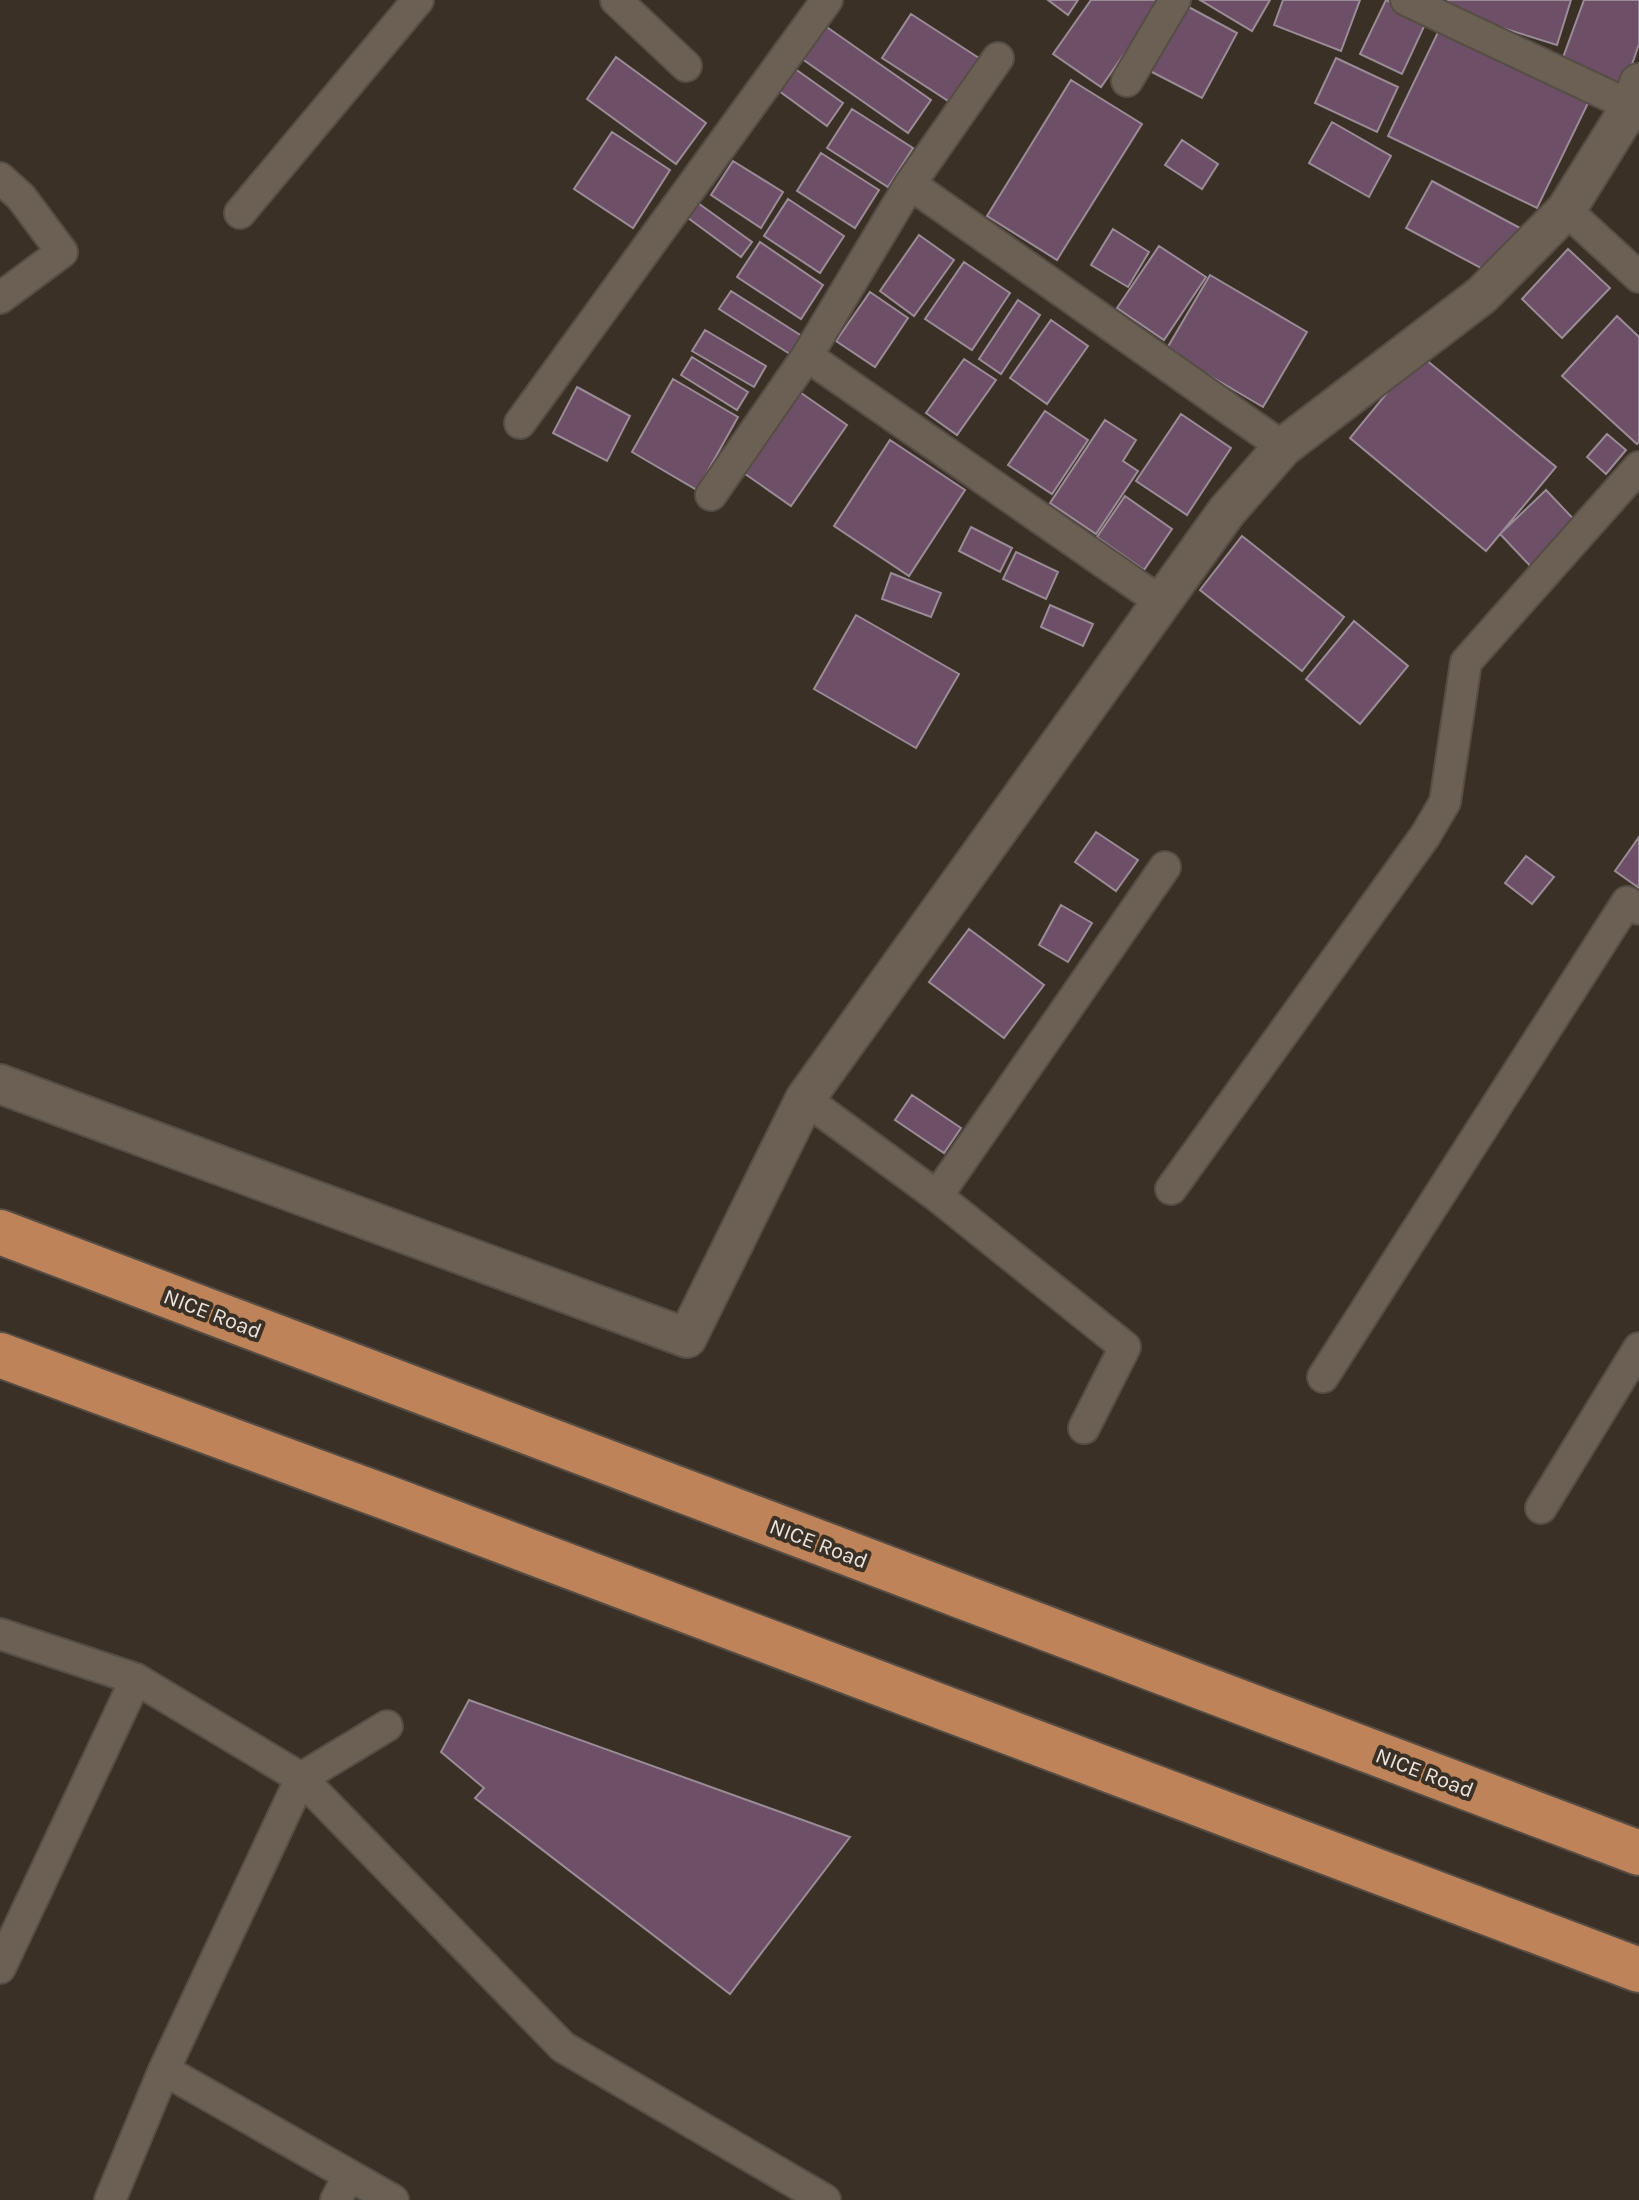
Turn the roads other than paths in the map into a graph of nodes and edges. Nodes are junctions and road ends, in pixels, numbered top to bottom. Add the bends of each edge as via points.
1 (418, 0) edge
2 (616, 0) edge
3 (827, 0) edge
4 (1175, 0) edge
5 (1406, 0) edge
6 (998, 58) dead end
7 (686, 66) dead end
8 (1127, 81) dead end
9 (1635, 94) edge
10 (0, 178) edge
11 (910, 184) junction
12 (1566, 210) junction
13 (240, 213) dead end
14 (1639, 277) edge
15 (0, 298) edge
16 (807, 356) junction
17 (520, 423) dead end
18 (1283, 447) junction
19 (1639, 467) edge
20 (711, 495) dead end
21 (1161, 602) junction
22 (1165, 867) dead end
23 (1639, 909) edge
24 (0, 1084) edge
25 (805, 1099) junction
26 (1171, 1189) dead end
27 (937, 1196) junction
28 (0, 1232) edge
29 (1639, 1348) edge
30 (0, 1355) edge
31 (1323, 1377) dead end
32 (1084, 1428) dead end
33 (1541, 1508) dead end
34 (0, 1634) edge
35 (136, 1679) junction
36 (387, 1726) dead end
37 (301, 1778) junction
38 (1639, 1853) edge
39 (0, 1968) edge
40 (1639, 1970) edge
41 (164, 2070) junction
42 (342, 2187) edge
43 (110, 2200) edge
44 (393, 2200) edge
45 (825, 2200) edge

1 - 13 street
2 - 7 street
3 - 17 street
4 - 8 street
5 - 9 street
6 - 11 street
9 - 12 street
10 - 15 street via 62,252
11 - 16 street
11 - 18 street
12 - 14 street
12 - 18 street via 1482,295
16 - 20 street
16 - 21 street
18 - 21 street via 1227,511
19 - 26 street via 1466,662 1445,802
21 - 25 street
22 - 27 street
23 - 31 street via 1627,902
24 - 25 street via 687,1338
25 - 27 street
27 - 32 street via 1125,1347
28 - 38 highway, NICE Road
29 - 33 street
30 - 40 highway
34 - 35 street
35 - 37 street
35 - 39 street
36 - 37 street
37 - 41 street
37 - 45 street via 563,2047
41 - 42 street
41 - 43 street
42 - 44 street

